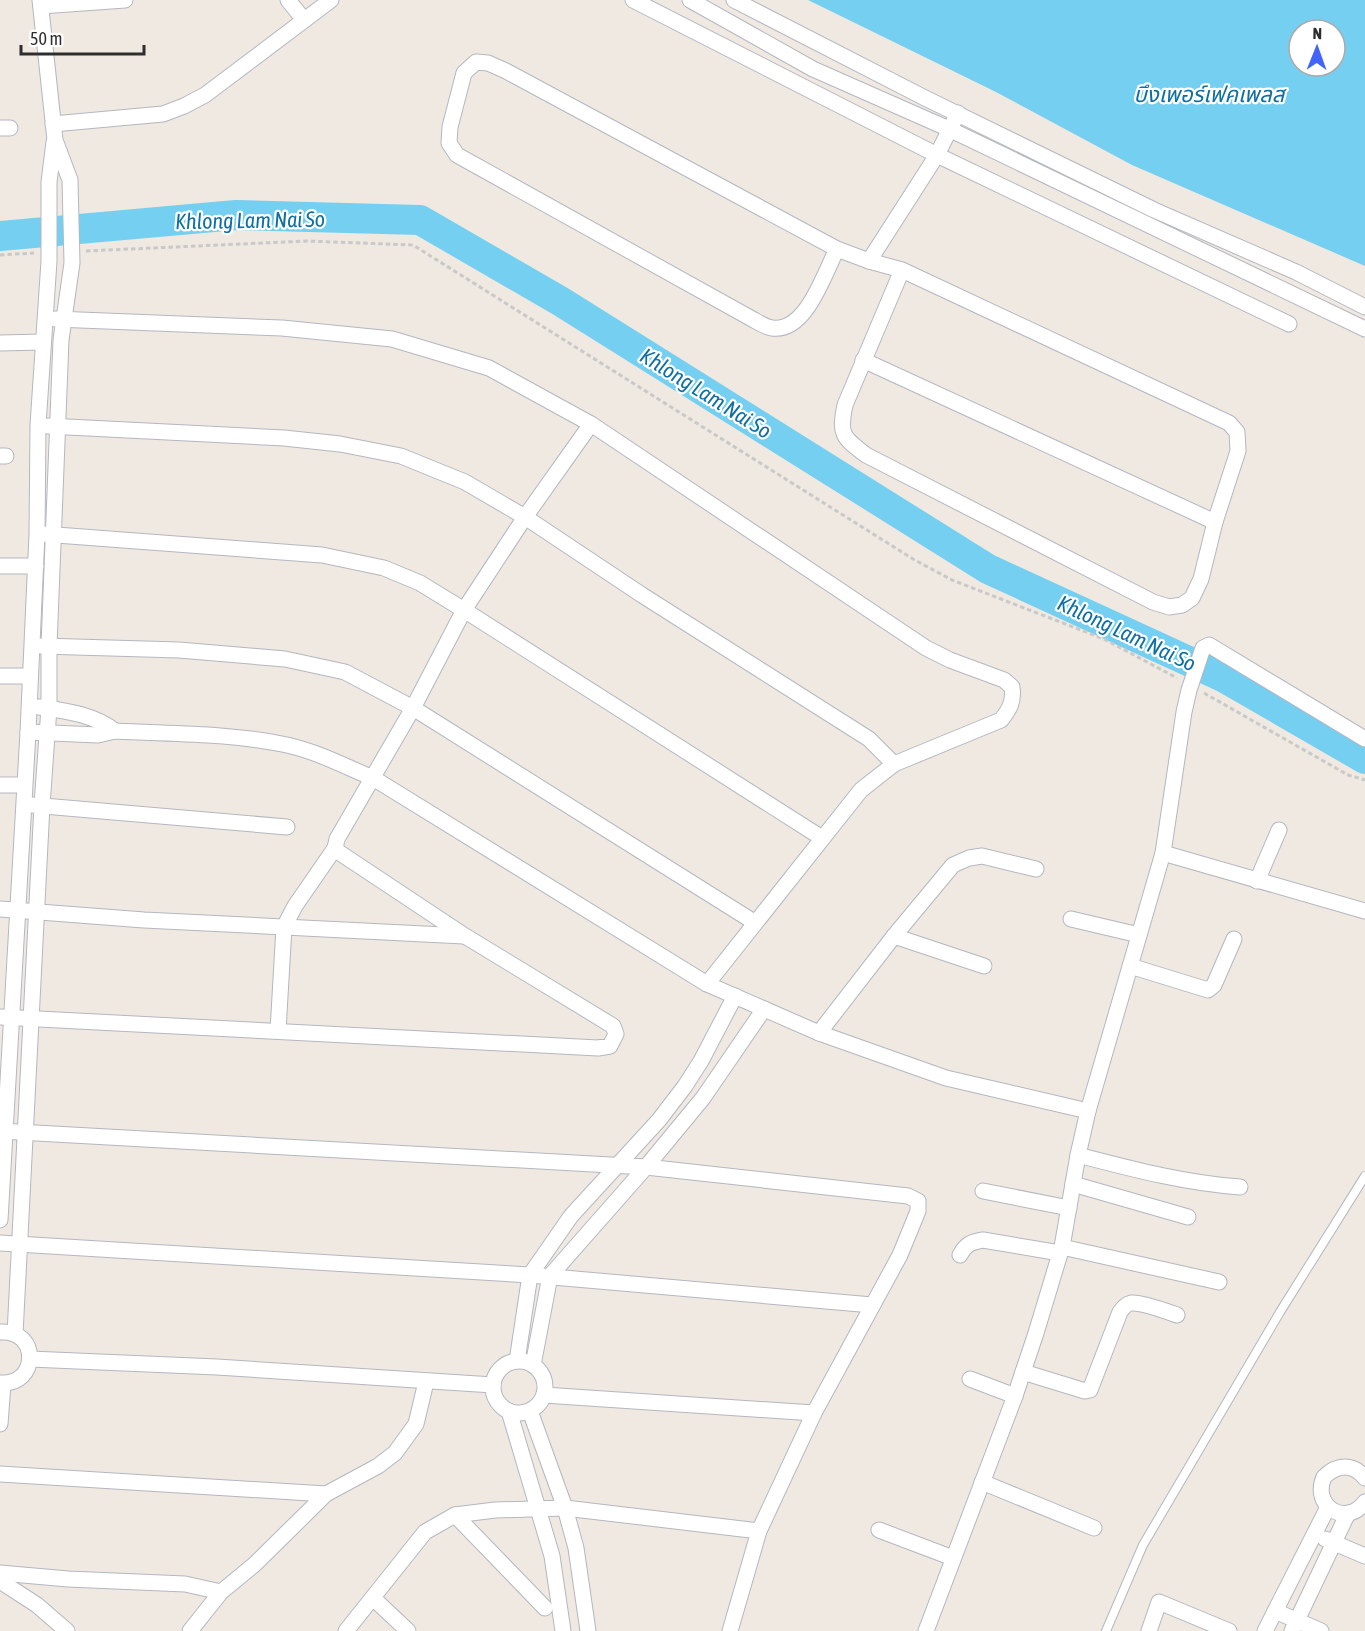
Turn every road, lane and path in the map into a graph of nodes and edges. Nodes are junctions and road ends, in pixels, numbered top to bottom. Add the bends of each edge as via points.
1 (125, 0) edge
2 (288, 0) edge
3 (331, 0) edge
4 (633, 0) edge
5 (690, 0) edge
6 (734, 0) edge
7 (40, 3) edge
8 (304, 21) junction
9 (958, 114) junction
10 (53, 124) junction
11 (949, 129) junction
12 (55, 140) junction
13 (937, 155) junction
14 (837, 249) junction
15 (85, 251) dead end
16 (0, 255) edge
17 (44, 257) junction
18 (869, 261) junction
19 (902, 270) junction
20 (1326, 288) junction
21 (1317, 306) junction
22 (1365, 307) edge
23 (45, 319) junction
24 (64, 320) junction
25 (1289, 324) dead end
26 (1365, 329) edge
27 (44, 342) junction
28 (0, 343) edge
29 (863, 360) junction
30 (591, 424) junction
31 (38, 425) junction
32 (57, 426) junction
33 (525, 517) junction
34 (1215, 522) junction
35 (37, 534) junction
36 (53, 535) junction
37 (0, 566) edge
38 (36, 566) junction
39 (464, 610) junction
40 (32, 646) junction
41 (49, 646) junction
42 (0, 676) edge
43 (30, 676) junction
44 (1191, 687) junction
45 (29, 705) junction
46 (49, 708) junction
47 (413, 708) junction
48 (115, 731) junction
49 (28, 732) junction
50 (48, 732) junction
51 (1365, 739) edge
52 (894, 764) junction
53 (373, 778) junction
54 (1365, 780) edge
55 (0, 785) edge
56 (24, 785) junction
57 (23, 804) junction
58 (42, 805) junction
59 (287, 827) dead end
60 (1279, 830) dead end
61 (822, 838) junction
62 (335, 848) junction
63 (1163, 854) junction
64 (1036, 869) dead end
65 (1257, 880) junction
66 (0, 909) edge
67 (16, 909) junction
68 (37, 911) junction
69 (1365, 911) edge
70 (1071, 919) dead end
71 (754, 922) junction
72 (284, 927) junction
73 (1139, 935) junction
74 (465, 936) junction
75 (894, 936) junction
76 (1234, 939) dead end
77 (984, 966) dead end
78 (1130, 966) junction
79 (707, 984) junction
80 (735, 996) junction
81 (764, 1009) junction
82 (5, 1017) edge
83 (32, 1018) junction
84 (278, 1031) junction
85 (819, 1033) junction
86 (1088, 1111) junction
87 (2, 1131) edge
88 (26, 1132) junction
89 (1078, 1155) junction
90 (615, 1166) junction
91 (646, 1167) junction
92 (1365, 1176) edge
93 (1073, 1184) junction
94 (1240, 1188) dead end
95 (983, 1191) dead end
96 (1069, 1208) junction
97 (1188, 1217) dead end
98 (0, 1220) edge
99 (0, 1243) edge
100 (20, 1244) junction
101 (1061, 1250) junction
102 (960, 1255) dead end
103 (530, 1275) junction
104 (550, 1276) junction
105 (1219, 1282) dead end
106 (872, 1305) junction
107 (1177, 1315) dead end
108 (8, 1333) edge
109 (30, 1359) junction
110 (517, 1361) junction
111 (533, 1365) junction
112 (1023, 1372) junction
113 (970, 1379) dead end
114 (426, 1382) junction
115 (2, 1383) edge
116 (493, 1385) junction
117 (544, 1395) junction
118 (1015, 1395) junction
119 (510, 1411) junction
120 (530, 1411) junction
121 (814, 1413) junction
122 (0, 1424) edge
123 (0, 1474) edge
124 (1365, 1476) edge
125 (982, 1482) junction
126 (326, 1494) junction
127 (1365, 1502) edge
128 (1328, 1507) junction
129 (565, 1508) junction
130 (539, 1509) junction
131 (1348, 1513) junction
132 (455, 1515) junction
133 (1094, 1527) dead end
134 (879, 1530) dead end
135 (759, 1531) junction
136 (1314, 1534) junction
137 (1335, 1543) junction
138 (1365, 1556) edge
139 (953, 1558) junction
140 (0, 1573) edge
141 (0, 1581) edge
142 (221, 1592) junction
143 (373, 1598) junction
144 (545, 1608) dead end
145 (1275, 1611) junction
146 (1294, 1626) edge
147 (67, 1631) edge
148 (190, 1631) edge
149 (346, 1631) edge
150 (408, 1631) edge
151 (563, 1631) edge
152 (588, 1631) edge
153 (730, 1631) edge
154 (926, 1631) edge
155 (1106, 1631) edge
156 (1149, 1631) edge
157 (1229, 1631) edge
158 (1265, 1631) edge
159 (1321, 1631) edge

1 - 7 street
2 - 8 street
3 - 8 street
4 - 13 street
5 - 11 street via 813,69
6 - 9 street
7 - 10 street
8 - 10 street via 205,95 184,106 163,114
9 - 11 street
9 - 20 street via 1154,210
10 - 12 street
11 - 13 street
11 - 21 street
12 - 17 street
12 - 24 street via 70,180 72,263
13 - 18 street
13 - 25 street
14 - 14 street via 506,71 476,62 464,73 450,127 449,143 457,155 763,324 772,328 791,326 805,313
14 - 18 street
15 - 44 path via 307,241 413,245 913,559 952,580 1104,639
16 - 17 path
17 - 23 street
18 - 19 street
19 - 29 street
19 - 34 street via 1229,423 1237,432 1238,451
20 - 21 street
20 - 22 street
21 - 26 street
23 - 24 street
23 - 27 street
24 - 30 street via 282,328 392,339 489,368
24 - 32 street
27 - 28 street
27 - 31 street
29 - 34 street
29 - 34 street via 841,426 848,442 866,455 1153,602 1169,607 1192,598 1201,579
30 - 33 street
30 - 52 street via 926,648 1004,680 1012,687 1014,697 1001,720
31 - 32 street
31 - 35 street
32 - 33 street via 340,444 412,460 465,482
32 - 36 street
33 - 39 street
33 - 52 street via 869,739
35 - 36 street
35 - 38 street
36 - 39 street via 322,555 384,568 420,583
36 - 41 street
37 - 38 street
38 - 40 street
39 - 47 street
39 - 61 street
40 - 41 street
40 - 43 street
41 - 46 street
41 - 47 street via 179,650 285,659 345,672
42 - 43 street
43 - 45 street
44 - 51 street via 1203,648 1209,645
44 - 54 path via 1348,775
44 - 63 street
45 - 46 street
45 - 49 street
46 - 48 street via 102,721
46 - 50 street
47 - 53 street
47 - 71 street
48 - 50 street via 98,735
48 - 53 street via 283,744
49 - 50 street
49 - 56 street
50 - 58 street
52 - 61 street via 861,790
53 - 62 street
53 - 79 street
55 - 56 street
56 - 57 street
57 - 58 street
57 - 67 street
58 - 59 street
58 - 68 street
60 - 65 street
61 - 71 street
62 - 72 street
62 - 74 street
63 - 65 street
63 - 73 street
64 - 75 street via 982,856 953,865
65 - 69 street
66 - 67 street
67 - 68 street
67 - 82 street
68 - 72 street
68 - 83 street
70 - 73 street
71 - 79 street
72 - 74 street
72 - 84 street
73 - 78 street
74 - 84 street via 613,1026 614,1041 598,1048
75 - 77 street
75 - 85 street
76 - 78 street via 1214,986 1208,990
78 - 86 street
79 - 80 street
80 - 81 street
80 - 90 street via 685,1086
81 - 85 street
81 - 91 street via 703,1098
82 - 83 street
82 - 87 street
83 - 84 street
83 - 88 street
85 - 86 street via 946,1078
86 - 89 street
87 - 88 street
87 - 98 street
88 - 90 street
88 - 100 street
89 - 93 street
89 - 94 street via 1166,1178
90 - 91 street
90 - 103 street via 571,1216
91 - 104 street
91 - 106 street via 908,1196 918,1201 918,1211 900,1255
92 - 155 lane via 1143,1545
93 - 96 street
93 - 97 street
95 - 96 street
96 - 101 street
99 - 100 street
100 - 103 street
100 - 108 street
101 - 102 street via 983,1240 965,1246
101 - 105 street
101 - 112 street
103 - 104 street
103 - 110 street
104 - 106 street
104 - 111 street
106 - 121 street
107 - 112 street via 1139,1304 1125,1306 1090,1390
108 - 109 street via 24,1340
109 - 114 street
109 - 115 street via 22,1377
110 - 111 street
110 - 116 street via 501,1369
111 - 117 street via 543,1377
112 - 118 street
113 - 118 street
114 - 116 street
114 - 126 street via 416,1424 395,1454
115 - 122 street
116 - 119 street via 499,1404
117 - 120 street
117 - 121 street
118 - 125 street
119 - 120 street
119 - 130 street
120 - 129 street
121 - 135 street
123 - 126 street
124 - 128 street via 1346,1466 1330,1471 1321,1484
125 - 133 street
125 - 139 street
126 - 142 street
127 - 131 street
128 - 131 street
128 - 136 street
129 - 130 street
129 - 135 street
129 - 152 street via 576,1548
130 - 132 street
130 - 151 street via 552,1556
131 - 137 street
132 - 143 street via 426,1532
132 - 144 street
134 - 139 street
135 - 153 street
136 - 137 street
136 - 145 street
137 - 138 street
137 - 146 street
139 - 154 street
140 - 142 street via 185,1584
141 - 147 street
142 - 148 street
143 - 149 street
143 - 150 street
145 - 146 street
145 - 158 street
146 - 159 street
156 - 157 street via 1159,1602

